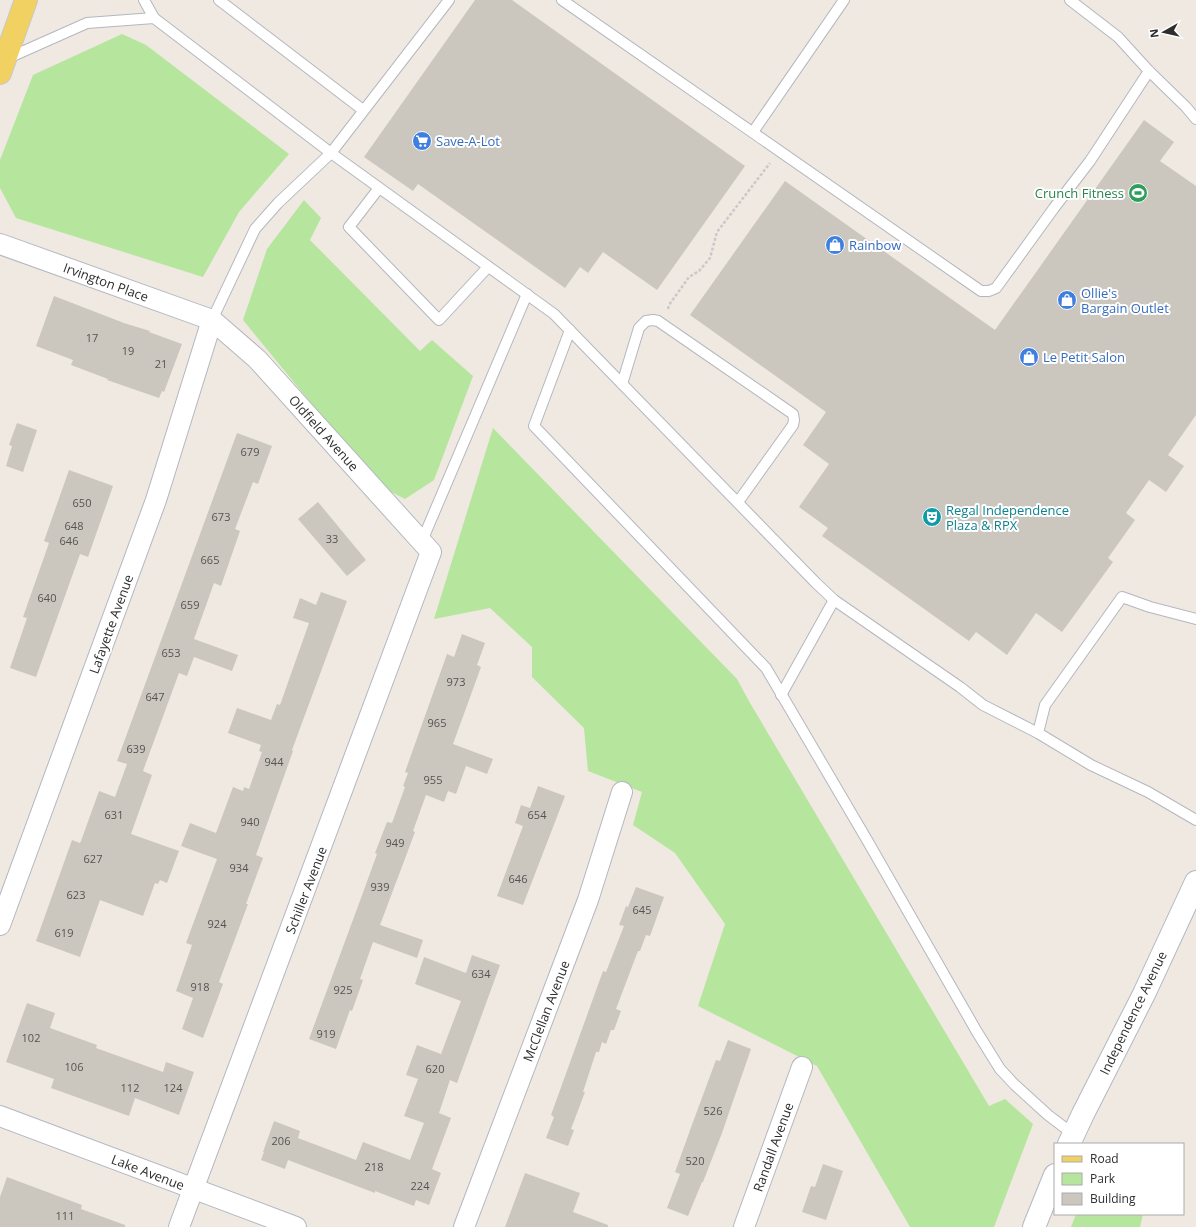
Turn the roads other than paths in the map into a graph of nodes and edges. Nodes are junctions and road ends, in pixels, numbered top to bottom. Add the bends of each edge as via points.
1 (26, 0) edge
2 (144, 0) edge
3 (218, 0) edge
4 (449, 0) edge
5 (562, 0) edge
6 (844, 0) edge
7 (1070, 0) edge
8 (154, 18) junction
9 (2, 66) edge
10 (1148, 71) junction
11 (363, 110) junction
12 (1196, 119) edge
13 (753, 132) junction
14 (331, 153) junction
15 (379, 188) junction
16 (0, 244) edge
17 (488, 267) junction
18 (527, 294) junction
19 (212, 320) junction
20 (570, 330) junction
21 (622, 384) junction
22 (738, 502) junction
23 (426, 546) junction
24 (834, 600) junction
25 (1196, 619) edge
26 (781, 695) junction
27 (1038, 733) junction
28 (622, 792) dead end
29 (1196, 820) edge
30 (1196, 882) edge
31 (0, 925) edge
32 (802, 1067) dead end
33 (0, 1116) edge
34 (1071, 1139) edge
35 (1054, 1177) edge
36 (193, 1189) junction
37 (179, 1227) edge
38 (296, 1227) edge
39 (464, 1227) edge
40 (744, 1227) edge
41 (1034, 1227) edge

1 - 9 main road
2 - 8 lane
3 - 11 lane
4 - 11 lane
5 - 13 lane
6 - 13 lane
7 - 10 lane via 1118,38
8 - 9 lane via 87,23
8 - 14 lane
10 - 12 lane
10 - 13 lane via 1090,161 996,288 989,292 973,286
11 - 14 lane
14 - 15 lane
14 - 19 lane via 278,203 255,229
15 - 17 lane
15 - 17 lane via 349,226 439,320
16 - 19 street, Irvington Place
17 - 18 lane
18 - 20 lane
18 - 23 lane
19 - 23 street, Oldfield Avenue via 257,359
19 - 31 street, Lafayette Avenue via 156,500
20 - 21 lane
20 - 26 lane via 534,426 766,668
21 - 22 lane
21 - 22 lane via 639,328 646,321 653,320 793,414 793,425
22 - 24 lane
23 - 36 street, Schiller Avenue
24 - 26 lane
24 - 27 lane via 983,705
25 - 27 lane via 1122,597 1045,705
26 - 34 lane via 1000,1069
27 - 29 lane via 1091,765 1148,792
28 - 39 street, McClellan Avenue via 585,907
30 - 34 street, Independence Avenue via 1144,994
32 - 40 street, Randall Avenue
33 - 36 street, Lake Avenue
35 - 41 street
36 - 37 street, Schiller Avenue
36 - 38 street, Lake Avenue

